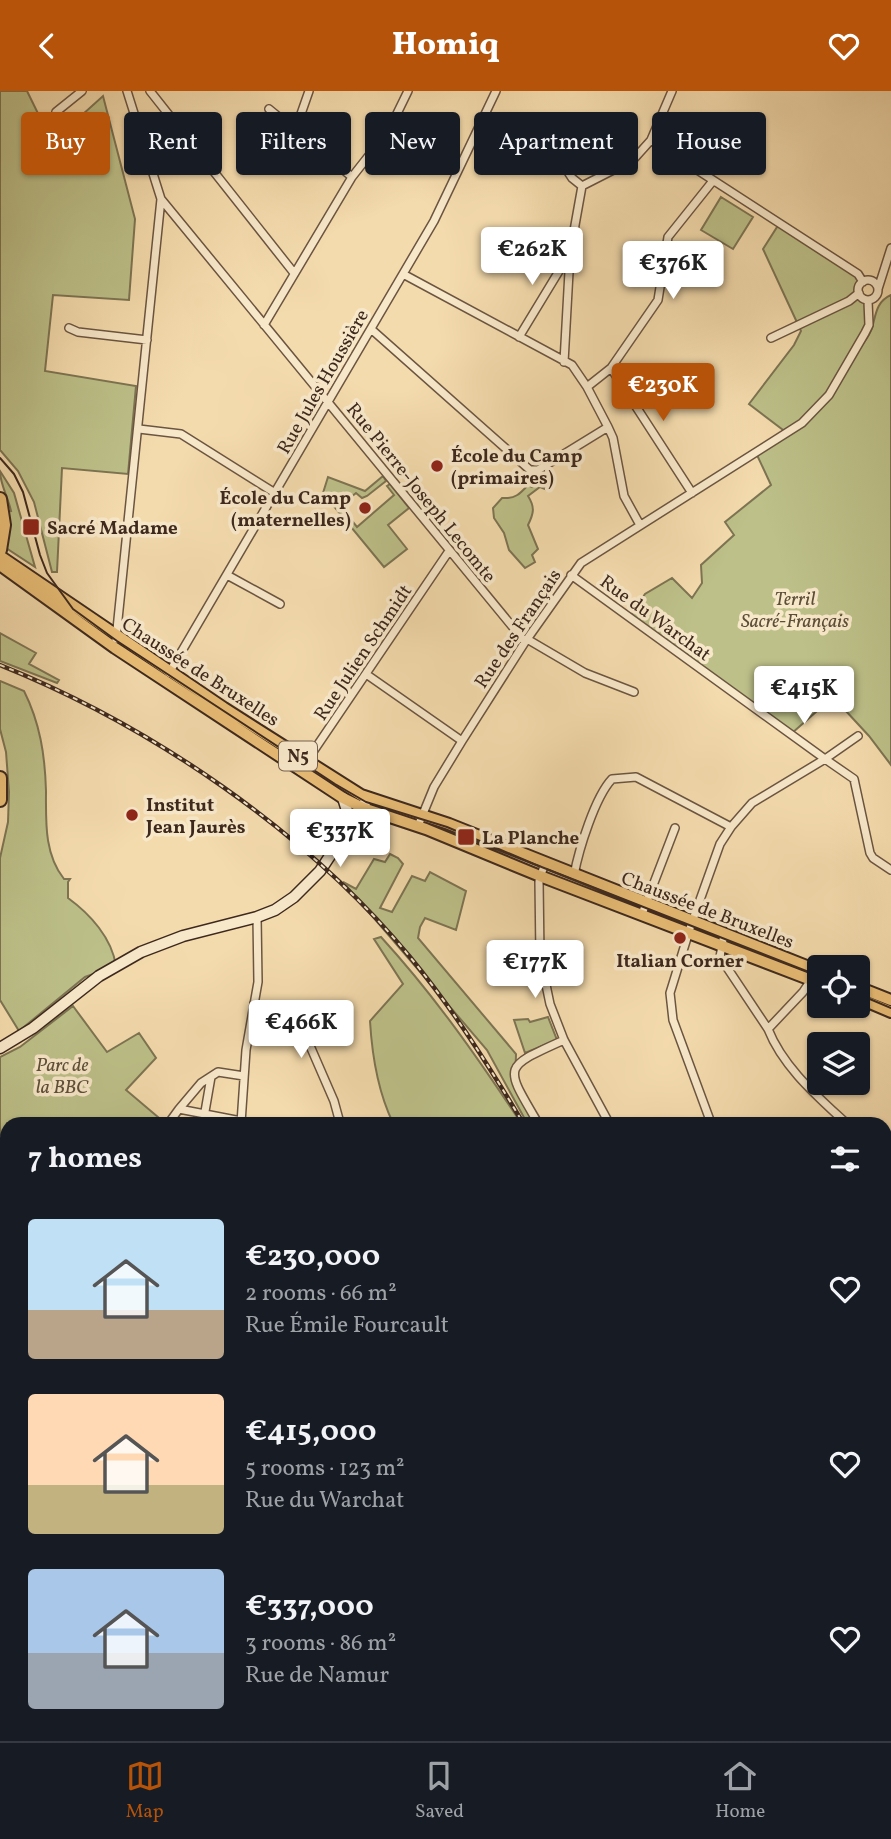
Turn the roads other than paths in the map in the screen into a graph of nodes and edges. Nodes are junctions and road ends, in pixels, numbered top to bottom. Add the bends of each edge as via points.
1 (82, 91) edge
2 (127, 91) edge
3 (150, 91) edge
4 (309, 91) edge
5 (408, 91) edge
6 (496, 91) edge
7 (672, 91) edge
8 (269, 110) dead end
9 (56, 112) dead end
10 (271, 112) edge
11 (302, 112) edge
12 (650, 141) junction
13 (350, 175) edge
14 (570, 175) edge
15 (352, 177) junction
16 (712, 182) junction
17 (582, 186) junction
18 (161, 199) junction
19 (891, 248) edge
20 (570, 253) junction
21 (294, 273) junction
22 (403, 274) junction
23 (863, 282) junction
24 (878, 289) junction
25 (859, 293) junction
26 (868, 300) junction
27 (264, 325) junction
28 (69, 328) dead end
29 (371, 329) junction
30 (519, 337) junction
31 (771, 338) dead end
32 (147, 340) junction
33 (564, 362) junction
34 (611, 368) junction
35 (587, 387) junction
36 (328, 401) junction
37 (608, 427) junction
38 (139, 429) junction
39 (275, 493) junction
40 (692, 493) junction
41 (2, 506) edge
42 (640, 525) junction
43 (0, 550) edge
44 (449, 551) junction
45 (0, 556) edge
46 (0, 565) edge
47 (227, 575) junction
48 (571, 575) junction
49 (280, 604) dead end
50 (526, 641) junction
51 (116, 642) junction
52 (366, 674) junction
53 (166, 676) junction
54 (635, 692) dead end
55 (858, 737) dead end
56 (462, 741) junction
57 (825, 759) junction
58 (303, 766) junction
59 (0, 778) edge
60 (343, 798) junction
61 (0, 800) edge
62 (365, 802) junction
63 (423, 814) junction
64 (349, 826) junction
65 (418, 826) junction
66 (731, 827) junction
67 (675, 828) dead end
68 (545, 863) junction
69 (891, 870) edge
70 (574, 875) junction
71 (540, 876) junction
72 (644, 909) junction
73 (257, 916) junction
74 (691, 927) junction
75 (723, 939) junction
76 (807, 974) edge
77 (807, 988) edge
78 (870, 992) edge
79 (891, 1000) edge
80 (254, 1003) junction
81 (870, 1003) edge
82 (891, 1012) edge
83 (768, 1029) junction
84 (564, 1040) junction
85 (0, 1048) edge
86 (244, 1076) junction
87 (211, 1077) junction
88 (179, 1109) junction
89 (205, 1115) junction
90 (173, 1117) edge
91 (215, 1117) edge
92 (241, 1117) edge
93 (338, 1117) edge
94 (534, 1117) edge
95 (606, 1117) edge
96 (709, 1117) edge
97 (840, 1117) edge

1 - 9 street
2 - 18 street
3 - 21 street
4 - 11 street
5 - 15 street via 389,130
6 - 22 street, Rue Jules Houssière via 446,199
7 - 12 street
8 - 10 street
12 - 16 street
12 - 17 street via 634,160
13 - 15 street
14 - 17 street
15 - 21 street
16 - 23 street via 858,274
16 - 34 street via 668,237 658,300
17 - 20 street
18 - 27 street, Rue Pierre-Joseph Lecomte
18 - 32 street
19 - 24 street
20 - 30 street
20 - 33 street
21 - 27 street
22 - 29 street, Rue Jules Houssière
22 - 30 street
23 - 24 street via 869,280
23 - 25 street
24 - 26 street via 874,299
25 - 26 street
25 - 31 street
26 - 40 street, Rue des Français via 869,325 826,398 802,423
27 - 36 street, Rue Pierre-Joseph Lecomte
28 - 32 street
29 - 36 street, Rue Jules Houssière
29 - 37 street via 530,470 538,470
30 - 33 street
32 - 38 street
33 - 35 street via 572,365
34 - 35 street
34 - 40 street
35 - 37 street
36 - 39 street, Rue Jules Houssière
36 - 44 street, Rue Pierre-Joseph Lecomte
37 - 42 street via 624,496
38 - 39 street via 181,433
38 - 51 street
39 - 47 street, Rue Jules Houssière
40 - 42 street, Rue des Français
41 - 43 highway
42 - 48 street, Rue des Français via 580,563
44 - 50 street, Rue Pierre-Joseph Lecomte
44 - 52 street, Rue Julien Schmidt
45 - 51 main road, Chaussée de Bruxelles / N5
46 - 51 main road, Chaussée de Bruxelles / N5
47 - 49 street
47 - 53 street, Rue Jules Houssière
48 - 50 street, Rue des Français
48 - 57 street, Rue du Warchat
50 - 54 street, Rue Pierre-Joseph Lecomte via 585,673
50 - 56 street, Rue des Français
51 - 53 main road, Chaussée de Bruxelles / N5
52 - 56 street
52 - 58 street, Rue Julien Schmidt
53 - 58 main road, Chaussée de Bruxelles / N5
55 - 57 street
56 - 63 street, Rue des Français
57 - 66 street via 752,803
57 - 69 street, Rue du Warchat via 854,779 870,853
58 - 60 main road, Chaussée de Bruxelles / N5
58 - 62 main road, Chaussée de Bruxelles / N5
59 - 61 highway
60 - 62 main road, Chaussée de Bruxelles / N5
60 - 64 main road
62 - 63 main road, Chaussée de Bruxelles / N5
62 - 64 main road
62 - 65 main road, Chaussée de Bruxelles / N5
63 - 65 street, Rue des Français
63 - 68 main road, Chaussée de Bruxelles / N5
64 - 73 main road via 307,886 275,910
65 - 71 main road, Chaussée de Bruxelles / N5
66 - 70 street via 636,778 612,779 603,788
66 - 74 street via 720,844
67 - 72 street
68 - 70 main road, Chaussée de Bruxelles / N5
68 - 71 street
70 - 72 main road, Chaussée de Bruxelles / N5
71 - 72 main road, Chaussée de Bruxelles / N5
71 - 84 street via 540,956 550,1004
72 - 74 main road, Chaussée de Bruxelles / N5
73 - 80 street
73 - 85 main road via 141,952 99,976
74 - 75 main road, Chaussée de Bruxelles / N5
74 - 96 street via 670,993 673,1020
75 - 76 main road, Chaussée de Bruxelles / N5
75 - 83 street via 720,957
77 - 83 street
78 - 79 main road
80 - 86 street
80 - 93 street via 304,1032
81 - 82 main road
83 - 97 street via 805,1083
84 - 94 street via 516,1065 515,1084
84 - 95 street
86 - 87 street via 218,1072
86 - 92 street
87 - 88 street
87 - 89 street
88 - 89 street
88 - 90 street
89 - 91 street

